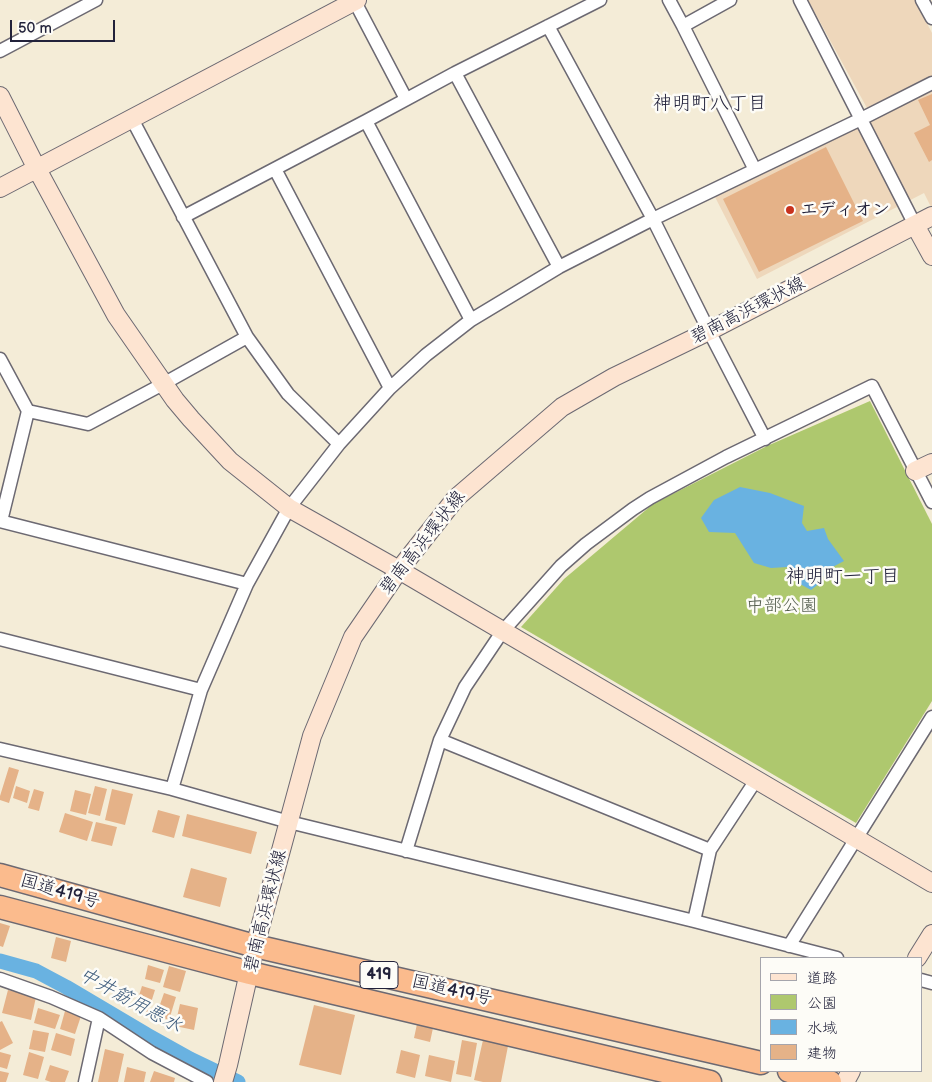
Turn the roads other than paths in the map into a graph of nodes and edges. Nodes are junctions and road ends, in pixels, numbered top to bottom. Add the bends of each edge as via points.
1 (96, 0) edge
2 (355, 0) edge
3 (600, 0) edge
4 (669, 0) edge
5 (730, 0) edge
6 (800, 0) edge
7 (922, 0) edge
8 (932, 18) edge
9 (548, 26) junction
10 (683, 26) junction
11 (0, 51) edge
12 (455, 72) junction
13 (932, 83) edge
14 (0, 96) edge
15 (406, 99) junction
16 (132, 119) junction
17 (861, 119) junction
18 (366, 121) junction
19 (37, 169) junction
20 (275, 169) junction
21 (756, 170) junction
22 (0, 188) edge
23 (932, 216) edge
24 (183, 217) junction
25 (653, 219) junction
26 (915, 224) junction
27 (932, 256) edge
28 (559, 267) junction
29 (471, 320) junction
30 (709, 331) junction
31 (247, 337) junction
32 (0, 359) edge
33 (163, 384) junction
34 (390, 388) junction
35 (28, 412) junction
36 (765, 439) junction
37 (339, 444) junction
38 (932, 462) edge
39 (915, 471) junction
40 (932, 502) edge
41 (289, 508) junction
42 (0, 521) edge
43 (399, 570) junction
44 (247, 584) junction
45 (502, 632) junction
46 (0, 639) edge
47 (201, 690) junction
48 (932, 717) edge
49 (440, 740) junction
50 (0, 749) edge
51 (756, 780) junction
52 (172, 789) junction
53 (289, 822) junction
54 (855, 839) junction
55 (710, 850) junction
56 (406, 851) junction
57 (0, 875) edge
58 (932, 883) edge
59 (0, 906) edge
60 (694, 921) junction
61 (932, 934) edge
62 (255, 946) junction
63 (789, 946) junction
64 (833, 957) edge
65 (918, 957) edge
66 (250, 973) junction
67 (0, 979) edge
68 (100, 1018) junction
69 (760, 1063) edge
70 (793, 1072) edge
71 (85, 1082) edge
72 (207, 1082) edge
73 (223, 1082) edge
74 (710, 1082) edge
75 (830, 1082) edge

1 - 11 street
2 - 15 street
2 - 16 street
3 - 9 street
4 - 10 street
5 - 10 street
6 - 17 street
7 - 8 street
9 - 12 street
9 - 25 street
10 - 21 street
12 - 15 street
12 - 28 street
13 - 17 street
14 - 19 street
15 - 18 street
16 - 19 street
16 - 24 street
17 - 21 street
17 - 26 street
18 - 20 street
18 - 29 street
19 - 22 street
19 - 33 street via 116,315
20 - 24 street
20 - 34 street
21 - 25 street
23 - 26 street, 碧南高浜環状線
24 - 31 street
25 - 28 street
25 - 30 street
26 - 27 street
26 - 30 street, 碧南高浜環状線
28 - 29 street
29 - 34 street
30 - 36 street
30 - 43 street, 碧南高浜環状線 via 562,408 456,498
31 - 33 street
31 - 37 street via 288,394
32 - 35 street
33 - 35 street via 88,424
33 - 41 street via 230,461
34 - 37 street
35 - 42 street
36 - 39 street via 872,386
36 - 45 street via 633,509 561,566
37 - 41 street
38 - 39 street
39 - 40 street
41 - 43 street
41 - 44 street
42 - 44 street
43 - 45 street
43 - 53 street, 碧南高浜環状線 via 354,637 312,736
44 - 47 street
45 - 49 street via 465,687
45 - 51 street
46 - 47 street
47 - 52 street
48 - 54 street
49 - 55 street
49 - 56 street
50 - 52 street
51 - 54 street
51 - 55 street
52 - 53 street
53 - 56 street
53 - 62 street, 碧南高浜環状線
54 - 58 street
54 - 63 street
55 - 60 street
56 - 60 street
57 - 62 highway, 国道419号 / 419
59 - 66 highway, 国道419号 / 419
60 - 63 street
61 - 65 street
62 - 66 street, 碧南高浜環状線
62 - 69 highway, 国道419号 / 419
63 - 64 street
66 - 73 street, 碧南高浜環状線
66 - 74 highway, 国道419号 / 419
67 - 68 street via 51,996
68 - 71 street
68 - 72 street via 152,1053
70 - 75 highway

